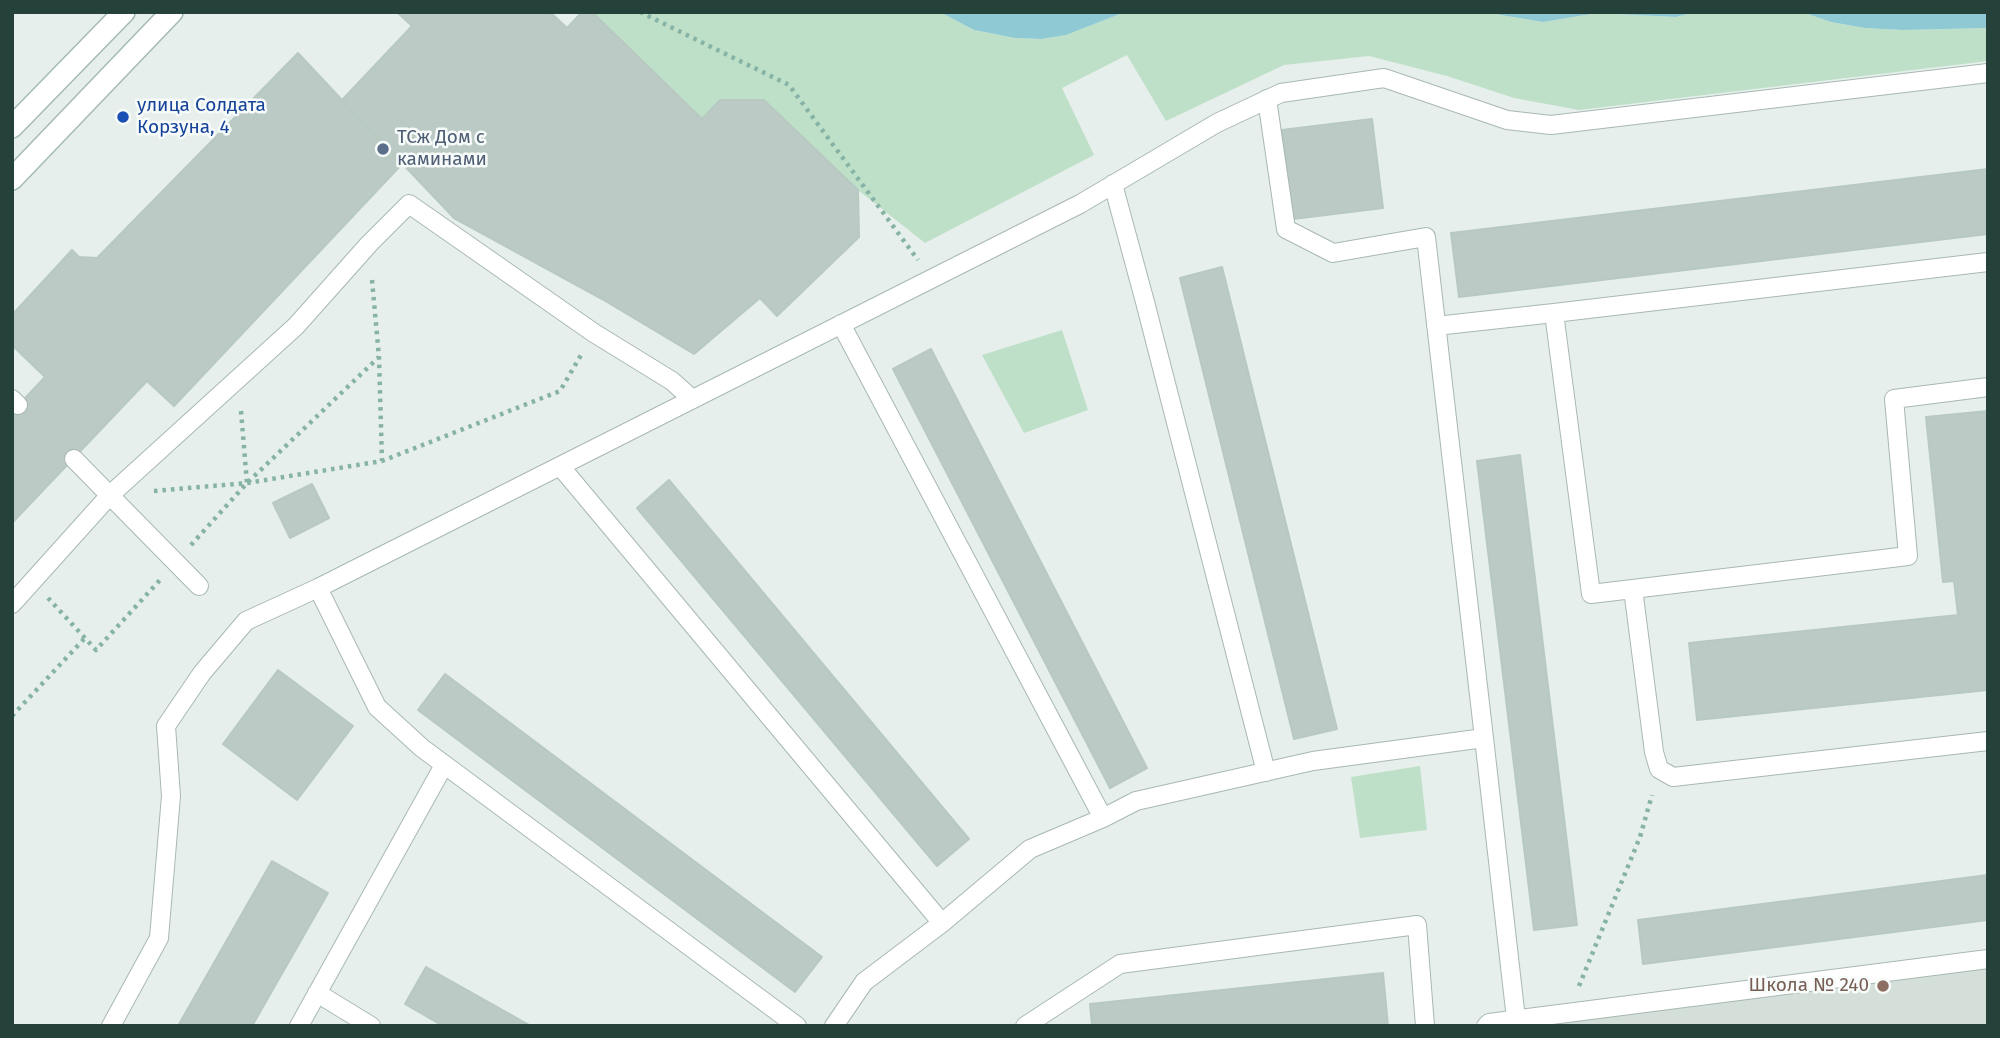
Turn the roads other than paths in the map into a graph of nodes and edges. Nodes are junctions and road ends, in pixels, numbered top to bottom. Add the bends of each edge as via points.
1 (124, 12) edge
2 (172, 12) edge
3 (1988, 72) edge
4 (1267, 99) junction
5 (12, 127) edge
6 (12, 178) edge
7 (1113, 184) junction
8 (1988, 262) edge
9 (1554, 313) junction
10 (841, 324) junction
11 (1436, 326) junction
12 (1988, 387) edge
13 (692, 399) junction
14 (74, 459) dead end
15 (560, 466) junction
16 (110, 495) junction
17 (199, 586) dead end
18 (318, 588) junction
19 (1633, 589) junction
20 (12, 604) edge
21 (1484, 738) junction
22 (1988, 741) edge
23 (444, 765) junction
24 (1266, 772) junction
25 (1104, 818) junction
26 (942, 923) junction
27 (1988, 959) edge
28 (317, 993) junction
29 (1516, 1020) junction
30 (111, 1026) edge
31 (299, 1026) edge
32 (371, 1026) edge
33 (797, 1026) edge
34 (834, 1026) edge
35 (1025, 1026) edge
36 (1425, 1026) edge
37 (1486, 1026) edge

1 - 5 street
2 - 6 street
3 - 4 lane via 1551,125 1507,120 1384,78
4 - 7 lane via 1217,122
4 - 11 lane via 1286,229 1333,253 1426,237
7 - 10 lane
7 - 24 lane
8 - 9 lane
9 - 11 lane
9 - 19 lane via 1591,594
10 - 13 lane
10 - 25 lane
11 - 21 lane
12 - 19 lane via 1894,399 1908,556
13 - 15 lane
13 - 16 lane via 672,380 409,204 296,326
14 - 16 lane
15 - 18 lane
15 - 26 lane
16 - 17 lane
16 - 20 lane
18 - 23 lane via 377,708
18 - 30 lane via 246,621 166,726 171,796 159,938
19 - 22 lane via 1654,752 1659,769 1673,778
21 - 24 lane via 1313,761
21 - 29 lane
23 - 28 lane
23 - 33 lane
24 - 25 lane via 1136,801
25 - 26 lane via 1030,849
26 - 34 lane via 864,982
27 - 29 lane
28 - 31 lane
28 - 32 lane
29 - 37 lane
35 - 36 lane via 1119,964 1417,925

